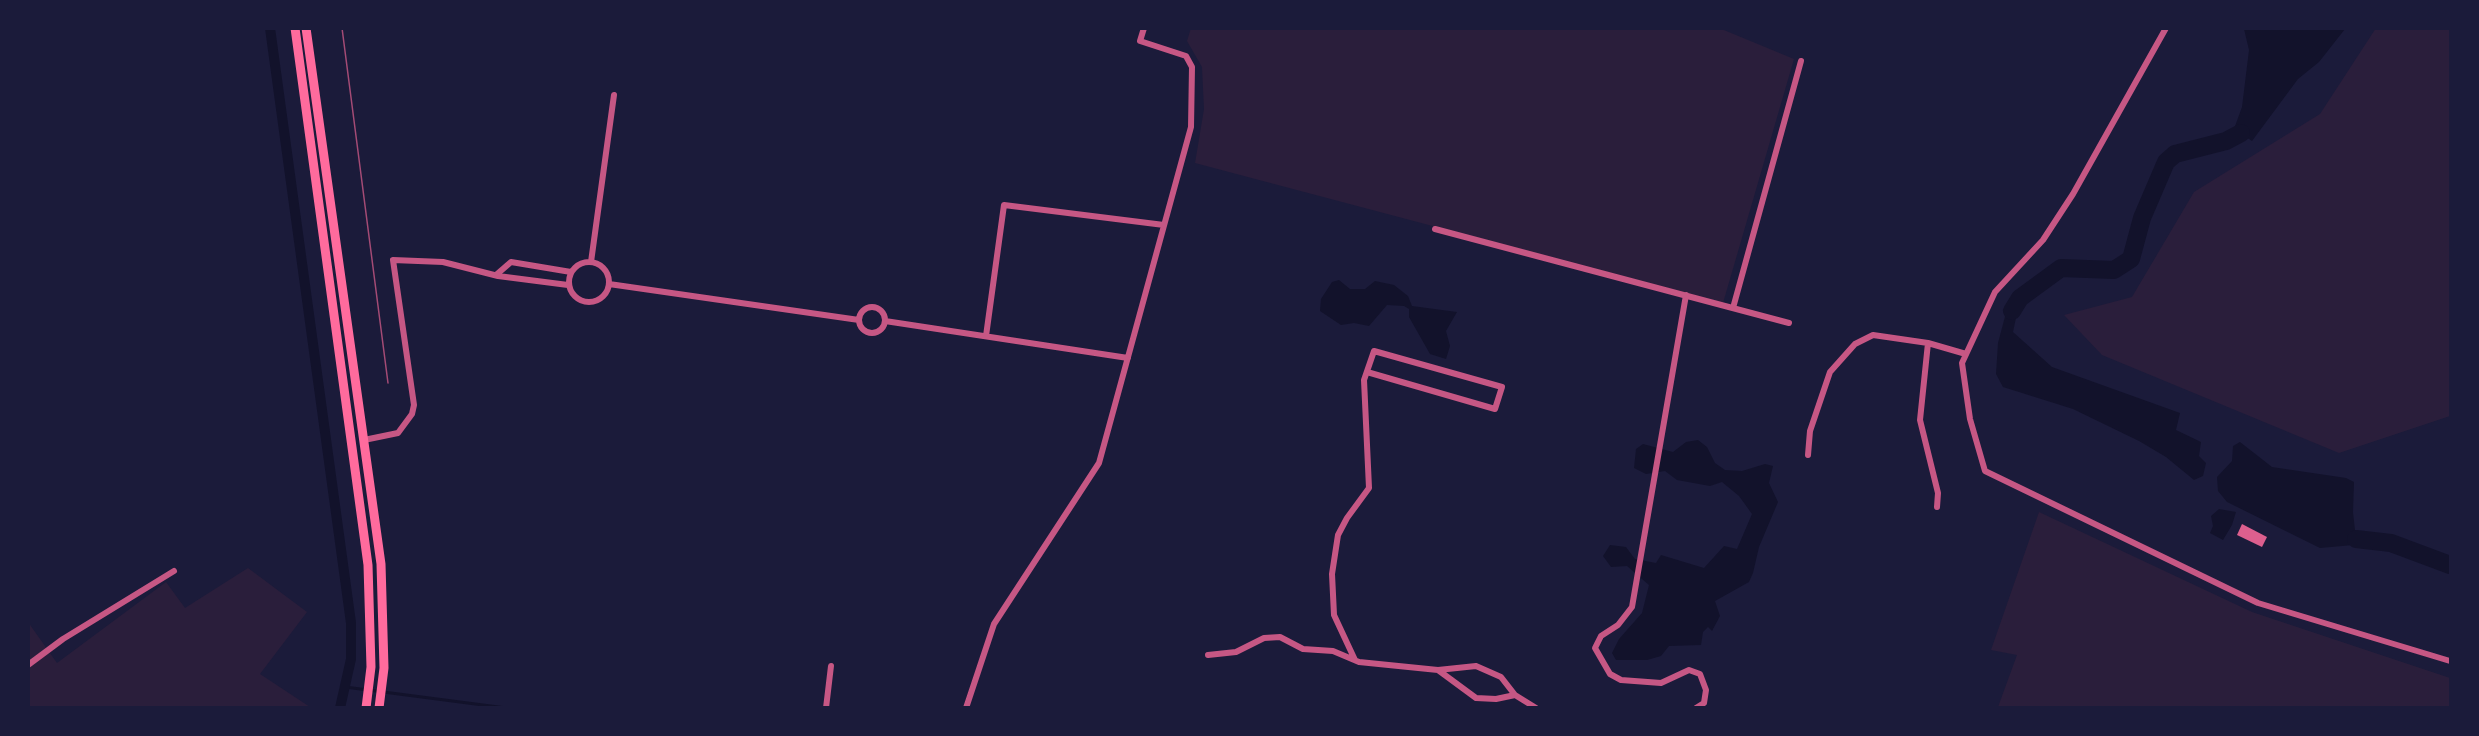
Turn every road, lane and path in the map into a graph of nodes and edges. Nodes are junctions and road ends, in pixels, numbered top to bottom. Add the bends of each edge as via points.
1 (295, 28) edge
2 (306, 28) edge
3 (1144, 28) edge
4 (2166, 28) edge
5 (1802, 61) dead end
6 (614, 95) dead end
7 (1164, 225) junction
8 (1435, 229) dead end
9 (591, 262) junction
10 (571, 272) junction
11 (496, 275) junction
12 (609, 284) junction
13 (568, 285) junction
14 (1686, 295) junction
15 (1733, 308) junction
16 (859, 320) junction
17 (885, 321) junction
18 (1789, 323) dead end
19 (986, 336) junction
20 (1928, 343) junction
21 (1966, 354) junction
22 (1128, 358) junction
23 (1367, 372) junction
24 (364, 440) junction
25 (1808, 455) dead end
26 (1937, 507) dead end
27 (174, 570) dead end
28 (1208, 655) dead end
29 (1355, 660) junction
30 (2451, 661) edge
31 (28, 665) edge
32 (831, 666) dead end
33 (1438, 670) junction
34 (1515, 695) junction
35 (1476, 698) junction
36 (366, 708) edge
37 (379, 708) edge
38 (826, 708) edge
39 (966, 708) edge
40 (1475, 708) edge
41 (1536, 708) edge
42 (1696, 708) edge

1 - 36 main road via 368,565 371,607
2 - 24 main road
3 - 7 street via 1140,41 1186,56 1192,67 1191,127
4 - 21 street via 2073,194 2043,240 1995,292
5 - 15 street
6 - 9 street
7 - 19 street via 1004,206
7 - 22 street
8 - 14 street
9 - 10 street via 581,263
9 - 12 street via 606,271
10 - 11 street via 511,262
10 - 13 street
11 - 13 street
11 - 24 street via 443,262 393,260 414,405 398,433
12 - 13 street via 604,296 592,302 579,300
12 - 16 street
14 - 15 street
14 - 42 street via 1632,607 1618,625 1601,636 1595,648 1610,674 1621,680 1661,683 1689,670 1700,674 1706,690 1704,703
15 - 18 street
16 - 17 street via 863,330 871,334 879,332
16 - 17 street via 863,310 871,307 880,309
17 - 19 street
19 - 22 street
20 - 21 street
20 - 25 street via 1873,335 1841,357 1817,403
20 - 26 street via 1920,420 1938,493
21 - 30 street via 1962,363 1970,419 1984,471 2258,603
22 - 39 street via 1099,463 994,624
23 - 23 street via 1374,351 1502,387 1495,409
23 - 29 street via 1364,413 1369,488 1338,535 1332,573 1334,615
24 - 37 main road via 382,575 383,679
27 - 31 street
28 - 29 street via 1236,652 1264,638 1280,637 1303,649 1333,651
29 - 33 street
32 - 38 street
33 - 34 street via 1476,666 1501,677
33 - 35 street
34 - 35 street
34 - 41 street
35 - 40 street

